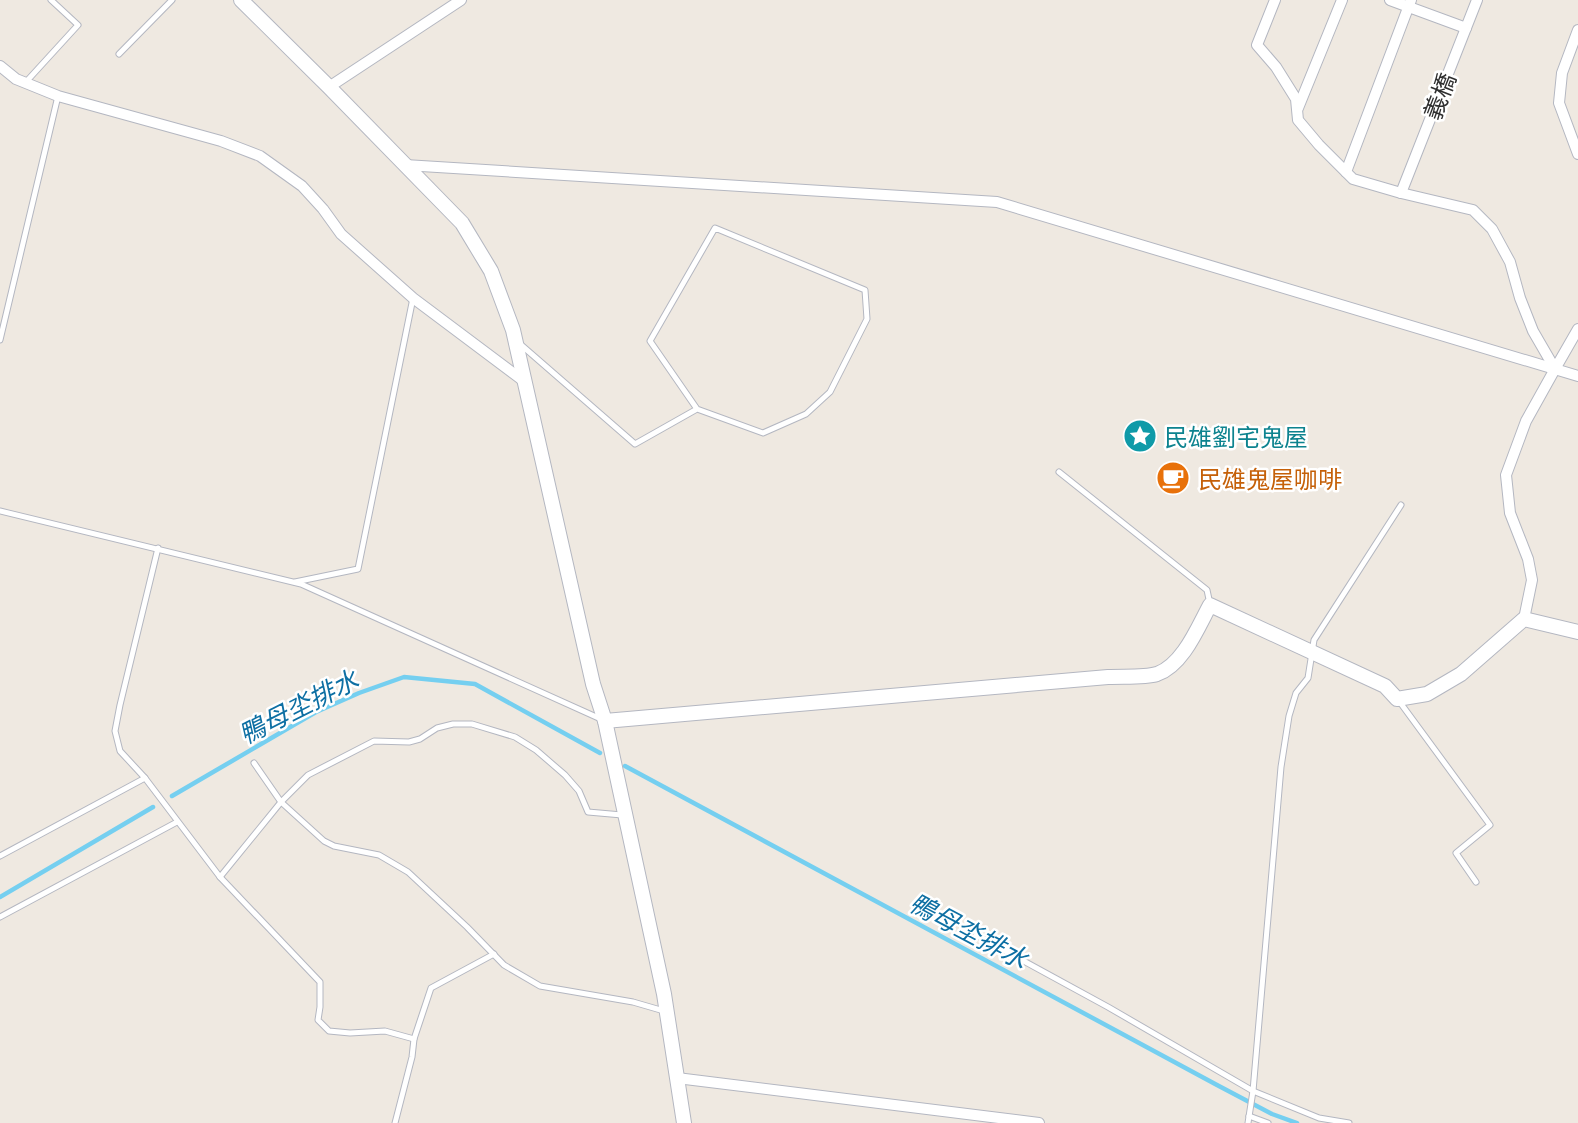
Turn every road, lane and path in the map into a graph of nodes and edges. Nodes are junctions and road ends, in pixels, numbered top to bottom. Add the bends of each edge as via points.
1 (51, 0) edge
2 (172, 0) edge
3 (241, 0) edge
4 (461, 0) edge
5 (1275, 0) edge
6 (1342, 0) edge
7 (1390, 0) edge
8 (1477, 0) edge
9 (1409, 3) edge
10 (1466, 28) junction
11 (1578, 30) edge
12 (120, 54) dead end
13 (0, 66) edge
14 (25, 83) junction
15 (329, 87) junction
16 (58, 96) junction
17 (1297, 111) junction
18 (1578, 155) edge
19 (405, 165) junction
20 (1346, 172) junction
21 (1401, 193) junction
22 (413, 298) junction
23 (1578, 329) edge
24 (0, 340) edge
25 (515, 340) junction
26 (1555, 369) junction
27 (1578, 376) edge
28 (525, 382) junction
29 (697, 409) junction
30 (1059, 472) dead end
31 (1401, 505) dead end
32 (0, 510) edge
33 (158, 548) junction
34 (292, 582) junction
35 (1210, 605) junction
36 (1524, 619) junction
37 (1578, 632) edge
38 (1313, 654) junction
39 (1397, 699) junction
40 (605, 721) junction
41 (254, 763) dead end
42 (145, 778) junction
43 (281, 802) junction
44 (624, 815) junction
45 (177, 822) junction
46 (0, 856) edge
47 (220, 877) junction
48 (1476, 882) dead end
49 (0, 917) edge
50 (976, 935) dead end
51 (494, 954) junction
52 (667, 1012) junction
53 (414, 1039) junction
54 (677, 1078) junction
55 (1253, 1091) junction
56 (1249, 1116) junction
57 (395, 1123) edge
58 (684, 1123) edge
59 (1039, 1123) edge
60 (1248, 1123) edge
61 (1268, 1123) edge
62 (1349, 1123) edge

1 - 14 lane via 78,25
2 - 12 lane
3 - 15 street
4 - 15 street
5 - 17 street via 1257,45 1290,88
6 - 17 street
7 - 9 street
8 - 10 street, 義橋
9 - 10 street
9 - 20 street
10 - 21 street, 義橋
11 - 18 street via 1562,73 1559,103
13 - 14 street
14 - 16 street
15 - 19 street
16 - 22 street via 260,156 302,186 341,234
16 - 24 lane
17 - 20 street via 1298,120
19 - 25 street via 462,223 491,271
19 - 26 street via 997,202
20 - 21 street
21 - 26 street via 1473,210 1492,229 1510,262 1533,331
22 - 28 street
22 - 34 lane via 358,569
23 - 26 street
25 - 28 street
25 - 29 lane via 635,444
26 - 27 street
26 - 36 street via 1526,421 1506,475 1510,513 1532,580
28 - 40 street
29 - 29 lane via 650,341 715,228 864,290 867,319 830,392 806,414 763,433
30 - 35 lane via 1207,590
31 - 38 lane via 1314,640
32 - 33 lane
33 - 34 lane
33 - 42 lane via 115,732 120,751
34 - 40 lane
35 - 38 street
35 - 40 street via 1181,655 1156,674
36 - 37 street
36 - 39 street via 1461,674 1427,694
38 - 39 street via 1385,686
38 - 55 lane via 1308,678 1296,693 1289,716 1281,767
39 - 48 lane via 1490,825 1456,853
40 - 44 street
41 - 43 lane
42 - 45 lane
42 - 46 lane
43 - 44 lane via 309,775 374,741 410,742 453,723 515,737 565,775 588,812
43 - 47 lane
43 - 51 lane via 324,841 379,855 408,872
44 - 52 street
45 - 47 lane
45 - 49 lane
47 - 53 lane via 320,982 318,1020 329,1031 385,1031
50 - 55 lane
51 - 52 lane via 540,986
51 - 53 lane via 431,988
52 - 54 street
53 - 57 lane
54 - 58 street
54 - 59 street
55 - 56 lane
55 - 62 lane via 1319,1118
56 - 60 lane
56 - 61 lane

